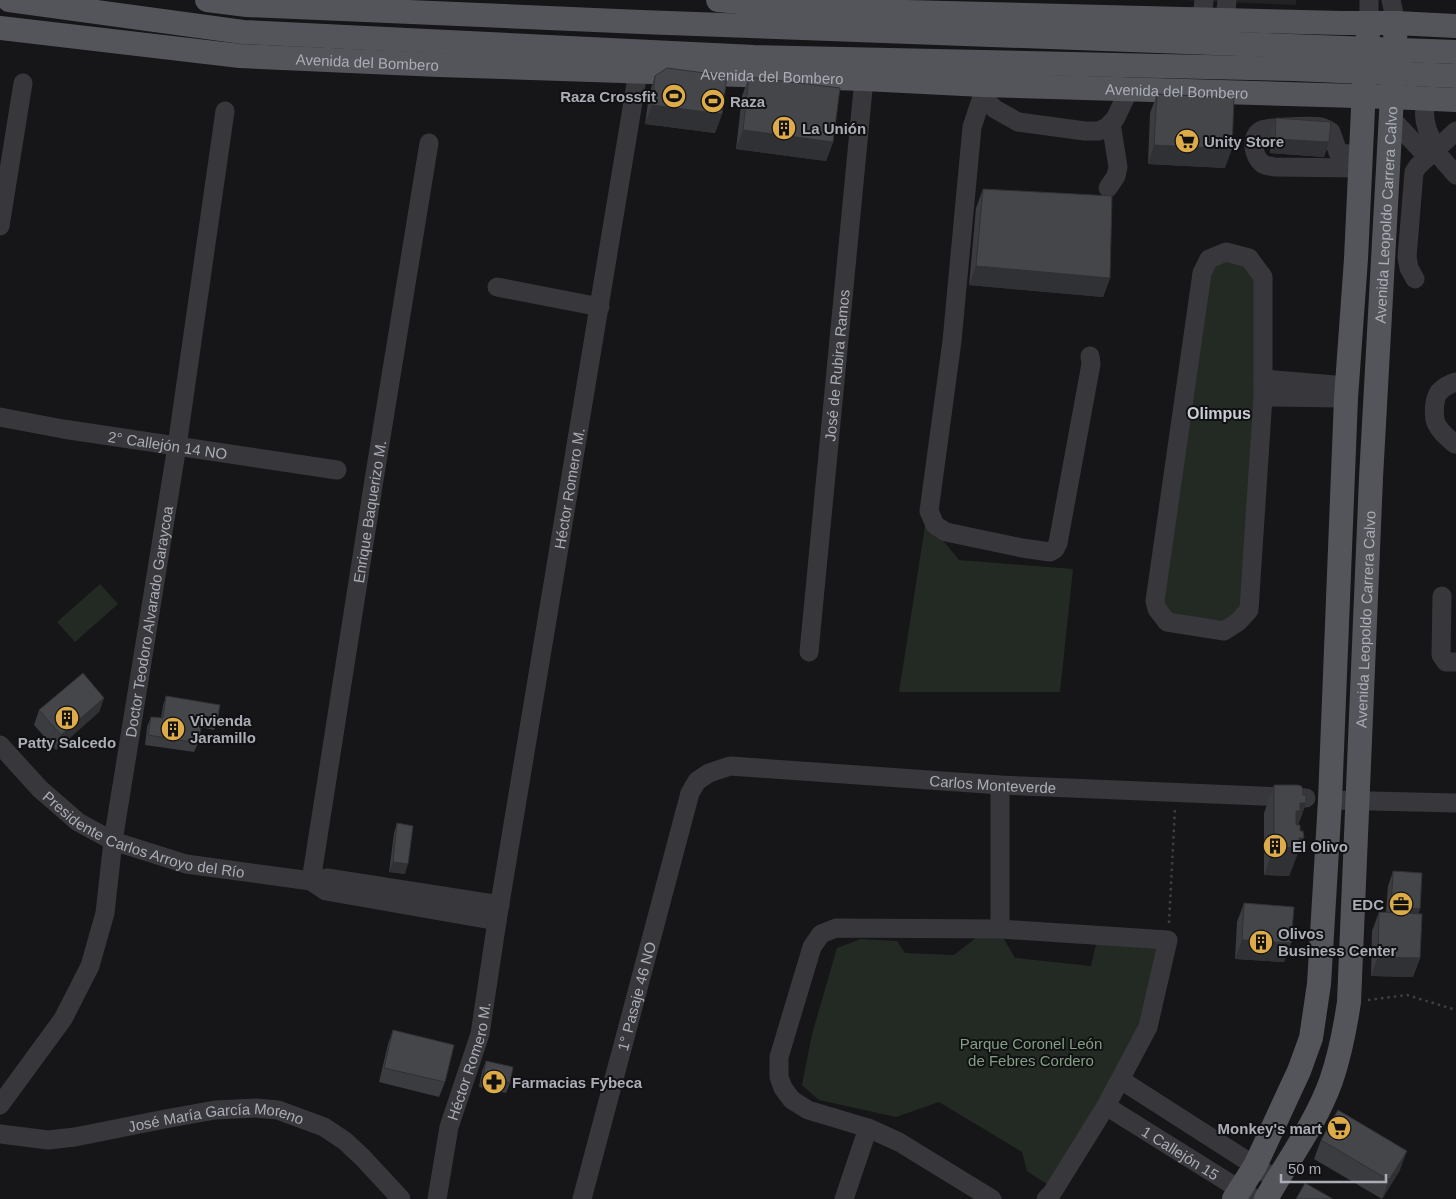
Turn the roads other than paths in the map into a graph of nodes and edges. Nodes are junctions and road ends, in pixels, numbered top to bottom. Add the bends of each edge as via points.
1 (9, 0) edge
2 (207, 0) edge
3 (718, 0) edge
4 (1369, 0) edge
5 (827, 10) junction
6 (1203, 10) edge
7 (1226, 10) edge
8 (1393, 11) edge
9 (641, 22) junction
10 (1368, 23) junction
11 (1456, 26) edge
12 (0, 28) edge
13 (1456, 52) edge
14 (754, 57) junction
15 (1366, 62) junction
16 (1394, 63) junction
17 (1456, 71) edge
18 (638, 72) junction
19 (1456, 76) edge
20 (826, 78) junction
21 (864, 79) junction
22 (23, 83) dead end
23 (1130, 88) junction
24 (982, 91) junction
25 (1364, 96) junction
26 (1426, 99) junction
27 (1456, 100) edge
28 (1391, 108) junction
29 (224, 111) dead end
30 (1111, 123) junction
31 (1456, 131) edge
32 (429, 143) dead end
33 (1435, 152) junction
34 (1360, 160) junction
35 (1456, 175) edge
36 (1108, 188) dead end
37 (0, 226) edge
38 (1415, 279) dead end
39 (497, 287) dead end
40 (600, 307) junction
41 (1090, 356) dead end
42 (1456, 382) edge
43 (1263, 388) junction
44 (1347, 392) junction
45 (0, 417) edge
46 (1455, 444) dead end
47 (177, 446) junction
48 (337, 470) dead end
49 (1442, 596) dead end
50 (809, 652) dead end
51 (1456, 662) edge
52 (0, 745) edge
53 (1000, 785) junction
54 (690, 793) joint
55 (1306, 798) edge
56 (1330, 800) junction
57 (1357, 801) junction
58 (1456, 803) edge
59 (113, 841) junction
60 (311, 881) junction
61 (499, 913) junction
62 (1000, 929) junction
63 (1121, 1080) junction
64 (0, 1105) edge
65 (1106, 1106) junction
66 (868, 1128) junction
67 (0, 1134) edge
68 (1255, 1166) junction
69 (1272, 1189) edge
70 (1243, 1196) edge
71 (401, 1199) edge
72 (438, 1199) edge
73 (582, 1199) edge
74 (844, 1199) edge
75 (992, 1199) edge
76 (1046, 1199) edge

1 - 14 main road, Avenida del Bombero via 243,32
2 - 9 main road, Avenida del Bombero
3 - 5 main road
4 - 10 street
5 - 6 main road
5 - 9 main road
6 - 7 main road
7 - 10 main road
8 - 10 main road
8 - 11 main road
8 - 16 main road, Avenida Leopoldo Carrera Calvo
9 - 15 main road, Avenida del Bombero
10 - 15 main road, Avenida Leopoldo Carrera Calvo
12 - 18 main road, Avenida del Bombero via 240,56
13 - 16 main road, Avenida del Bombero
14 - 15 main road, Avenida del Bombero via 1265,69
14 - 20 main road
15 - 16 main road, Avenida del Bombero
15 - 25 main road, Avenida Leopoldo Carrera Calvo
16 - 17 main road
16 - 19 main road, Avenida del Bombero
16 - 28 main road, Avenida Leopoldo Carrera Calvo
18 - 20 main road, Avenida del Bombero
18 - 40 street, Héctor Romero M.
20 - 21 main road, Avenida del Bombero
21 - 24 main road, Avenida del Bombero
21 - 50 street, José de Rubira Ramos
22 - 37 street
23 - 24 main road, Avenida del Bombero
23 - 25 main road, Avenida del Bombero
23 - 30 street
24 - 30 street via 995,109 1018,122 1085,131 1099,131
24 - 41 street via 972,127 952,341 929,511 936,526 946,532 1022,548 1050,552 1055,549
25 - 28 main road, Avenida del Bombero
25 - 34 main road, Avenida Leopoldo Carrera Calvo
26 - 27 main road, Avenida del Bombero
26 - 28 main road, Avenida del Bombero
26 - 33 street via 1426,127
28 - 33 street via 1421,150
28 - 57 main road, Avenida Leopoldo Carrera Calvo
29 - 47 street, Doctor Teodoro Alvarado Garaycoa
30 - 36 street via 1118,167
31 - 33 street
32 - 60 street, Enrique Baquerizo M.
33 - 35 street
33 - 38 street via 1414,172 1407,257
34 - 34 street via 1338,152 1331,132 1322,127 1263,130 1256,135 1254,143 1256,156 1267,166
34 - 44 main road, Avenida Leopoldo Carrera Calvo
39 - 40 street
40 - 61 street, Héctor Romero M.
42 - 46 street via 1438,394 1434,413 1441,431
43 - 43 street via 1263,277 1249,258 1226,252 1209,259 1202,273 1155,601 1167,622 1224,631 1249,610
43 - 44 street
44 - 56 main road, Avenida Leopoldo Carrera Calvo
45 - 47 street, 2° Callejón 14 NO
47 - 48 street, 2° Callejón 14 NO
47 - 59 street, Doctor Teodoro Alvarado Garaycoa
49 - 51 street via 1441,655 1446,662
52 - 59 street, Presidente Carlos Arroyo del Río via 40,789 78,822
53 - 54 street, Carlos Monteverde via 730,766 697,781
53 - 55 street, Carlos Monteverde
53 - 62 street
54 - 73 street, 1° Pasaje 46 NO
56 - 57 street
56 - 68 main road, Avenida Leopoldo Carrera Calvo via 1319,984 1311,1038
57 - 58 street
57 - 69 main road, Avenida Leopoldo Carrera Calvo via 1349,1002 1343,1042 1316,1114
59 - 60 street, Presidente Carlos Arroyo del Río via 186,864
59 - 64 street, Doctor Teodoro Alvarado Garaycoa via 105,913 90,966 63,1019
60 - 61 street, Presidente Carlos Arroyo del Río via 327,878
61 - 72 street, Héctor Romero M. via 480,1034 449,1126
62 - 63 street via 1168,940 1148,1027
62 - 66 street via 836,928 821,934 812,947 779,1057 779,1076 792,1100 808,1110
63 - 65 street
63 - 68 street, 1 Callejón 15
65 - 70 street, 1 Callejón 15
65 - 76 street
66 - 74 street
66 - 75 street via 899,1142
67 - 71 street, José María García Moreno via 48,1140 215,1110 278,1110 324,1127 345,1141
68 - 69 street, 1 Callejón 15
68 - 70 main road, Avenida Leopoldo Carrera Calvo

